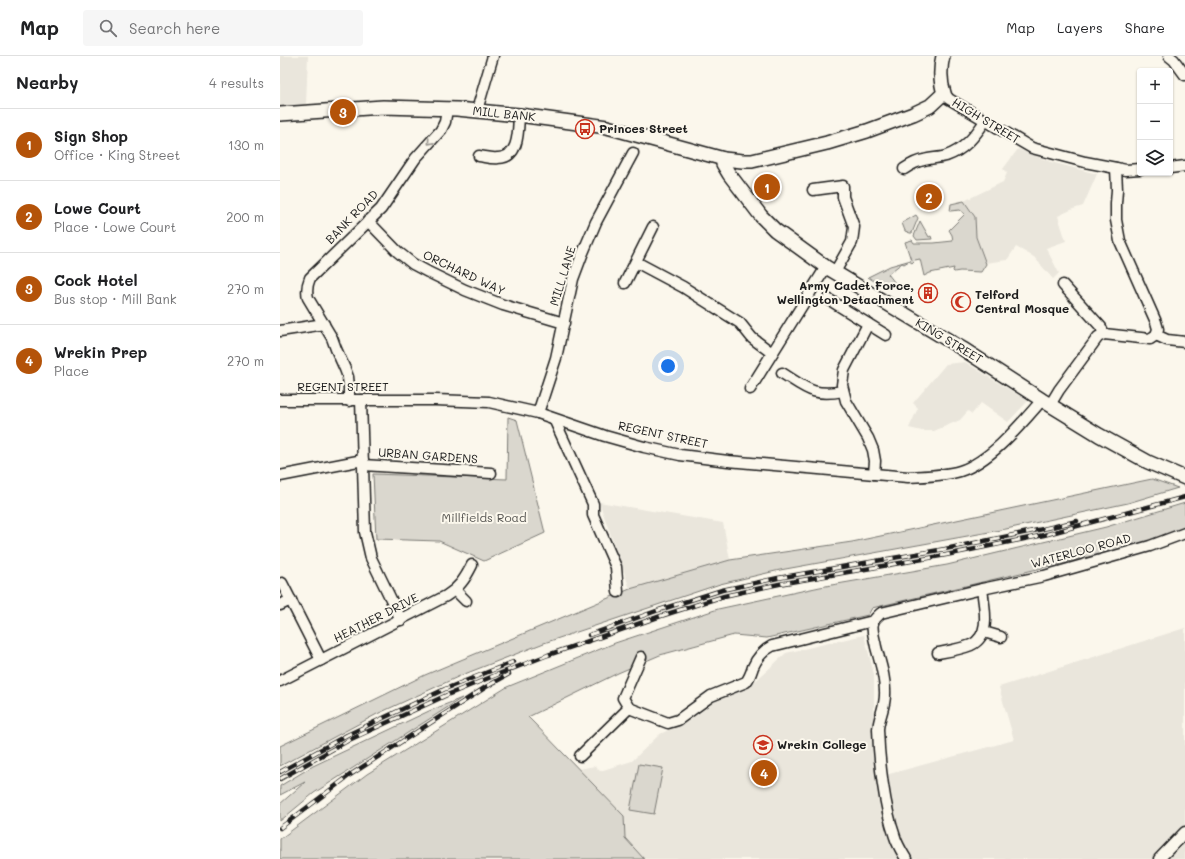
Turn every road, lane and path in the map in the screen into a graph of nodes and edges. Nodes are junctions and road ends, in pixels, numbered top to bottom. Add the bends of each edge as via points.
1 (493, 56) edge
2 (943, 56) edge
3 (1169, 56) edge
4 (1185, 75) edge
5 (944, 93) junction
6 (447, 108) junction
7 (477, 110) junction
8 (280, 114) edge
9 (519, 114) junction
10 (985, 120) junction
11 (633, 153) dead end
12 (480, 156) dead end
13 (724, 159) junction
14 (1185, 166) edge
15 (904, 168) dead end
16 (1116, 168) junction
17 (1173, 168) edge
18 (1137, 169) edge
19 (813, 190) dead end
20 (368, 221) junction
21 (653, 227) dead end
22 (636, 262) junction
23 (830, 270) junction
24 (625, 283) dead end
25 (1063, 285) dead end
26 (828, 299) dead end
27 (564, 323) junction
28 (324, 324) junction
29 (868, 324) junction
30 (280, 331) edge
31 (1104, 334) junction
32 (886, 335) dead end
33 (1156, 335) junction
34 (1185, 342) edge
35 (772, 353) junction
36 (782, 373) dead end
37 (750, 389) dead end
38 (843, 391) junction
39 (280, 400) edge
40 (361, 400) junction
41 (349, 401) junction
42 (1046, 402) junction
43 (538, 413) junction
44 (554, 419) junction
45 (363, 463) junction
46 (491, 473) dead end
47 (874, 474) junction
48 (280, 476) edge
49 (1185, 478) edge
50 (1185, 533) edge
51 (472, 565) dead end
52 (282, 583) dead end
53 (982, 589) junction
54 (456, 590) junction
55 (618, 592) dead end
56 (291, 600) junction
57 (466, 601) dead end
58 (280, 605) edge
59 (401, 620) junction
60 (873, 622) junction
61 (984, 632) junction
62 (1001, 638) dead end
63 (938, 653) dead end
64 (641, 657) dead end
65 (321, 660) junction
66 (280, 681) edge
67 (629, 708) junction
68 (580, 756) dead end
69 (1185, 832) edge
70 (906, 859) edge
71 (1159, 859) edge

1 - 7 street
2 - 5 street via 941,62
3 - 4 street
5 - 10 street, HIGH STREET via 948,99
5 - 13 street, HIGH STREET via 930,106 913,114 827,143 752,161
6 - 7 street, MILL BANK
6 - 8 street, MILL BANK via 383,107
6 -> 20 street, BANK ROAD via 441,130 414,159 380,209
7 - 9 street, MILL BANK
9 - 12 street via 513,150 499,158
9 - 13 street, MILL BANK via 607,127
10 - 15 street via 965,146 956,152 916,162
10 - 16 street, HIGH STREET via 1032,148
11 - 27 street, MILL LANE via 596,222 582,255 573,279
13 - 23 street, KING STREET via 723,164 729,174 761,216 775,230
14 - 17 street
16 - 18 street, HIGH STREET
16 - 33 street via 1116,220 1120,240 1156,322
19 - 23 street via 843,186 843,197 854,227 852,242
20 - 27 street, ORCHARD WAY via 413,264 444,281 503,305
20 - 28 street, BANK ROAD via 310,278 307,285 308,298
21 - 22 street
22 - 24 street
22 - 35 street via 683,287 740,323 756,342
23 - 35 street
23 - 42 street, KING STREET
25 - 31 street via 1101,327
26 - 29 street
27 - 43 street, MILL LANE via 556,358
28 - 30 street
28 - 41 street, BANK ROAD via 348,376
29 - 32 street
29 - 38 street via 844,370
31 - 33 street via 1150,339
31 - 42 street, REGENT STREET via 1098,337 1059,390
33 - 34 street via 1167,340
35 - 37 street
36 - 38 street via 813,392 828,394
38 - 47 street via 873,450
39 - 41 street, REGENT STREET
40 - 41 street, REGENT STREET
40 - 43 street, REGENT STREET via 477,401
40 - 45 street
42 - 47 street, REGENT STREET via 982,460 960,471 908,477
42 - 49 street, KING STREET via 1148,462
43 - 44 street, REGENT STREET
44 - 47 street, REGENT STREET via 612,438 680,455
44 - 55 street via 593,504 593,515 616,567
45 - 46 street, URBAN GARDENS
45 - 48 street, URBAN GARDENS
45 - 59 street via 365,532 371,558
50 - 53 street, WATERLOO ROAD via 1150,546 1044,576
51 - 54 street, HEATHER DRIVE
52 - 56 street
53 - 60 street, WATERLOO ROAD via 881,613
53 - 61 street
54 - 57 street
54 - 59 street, HEATHER DRIVE
56 - 58 street
56 - 65 street
59 - 65 street, HEATHER DRIVE
60 - 67 street via 766,649 757,659 746,682 711,696 678,720 668,723
60 - 70 street via 885,695 878,729 883,784 895,837
61 - 62 street
61 - 63 street via 973,644
64 - 67 street via 624,698
65 - 66 street, HEATHER DRIVE
67 - 68 street
69 - 71 street

